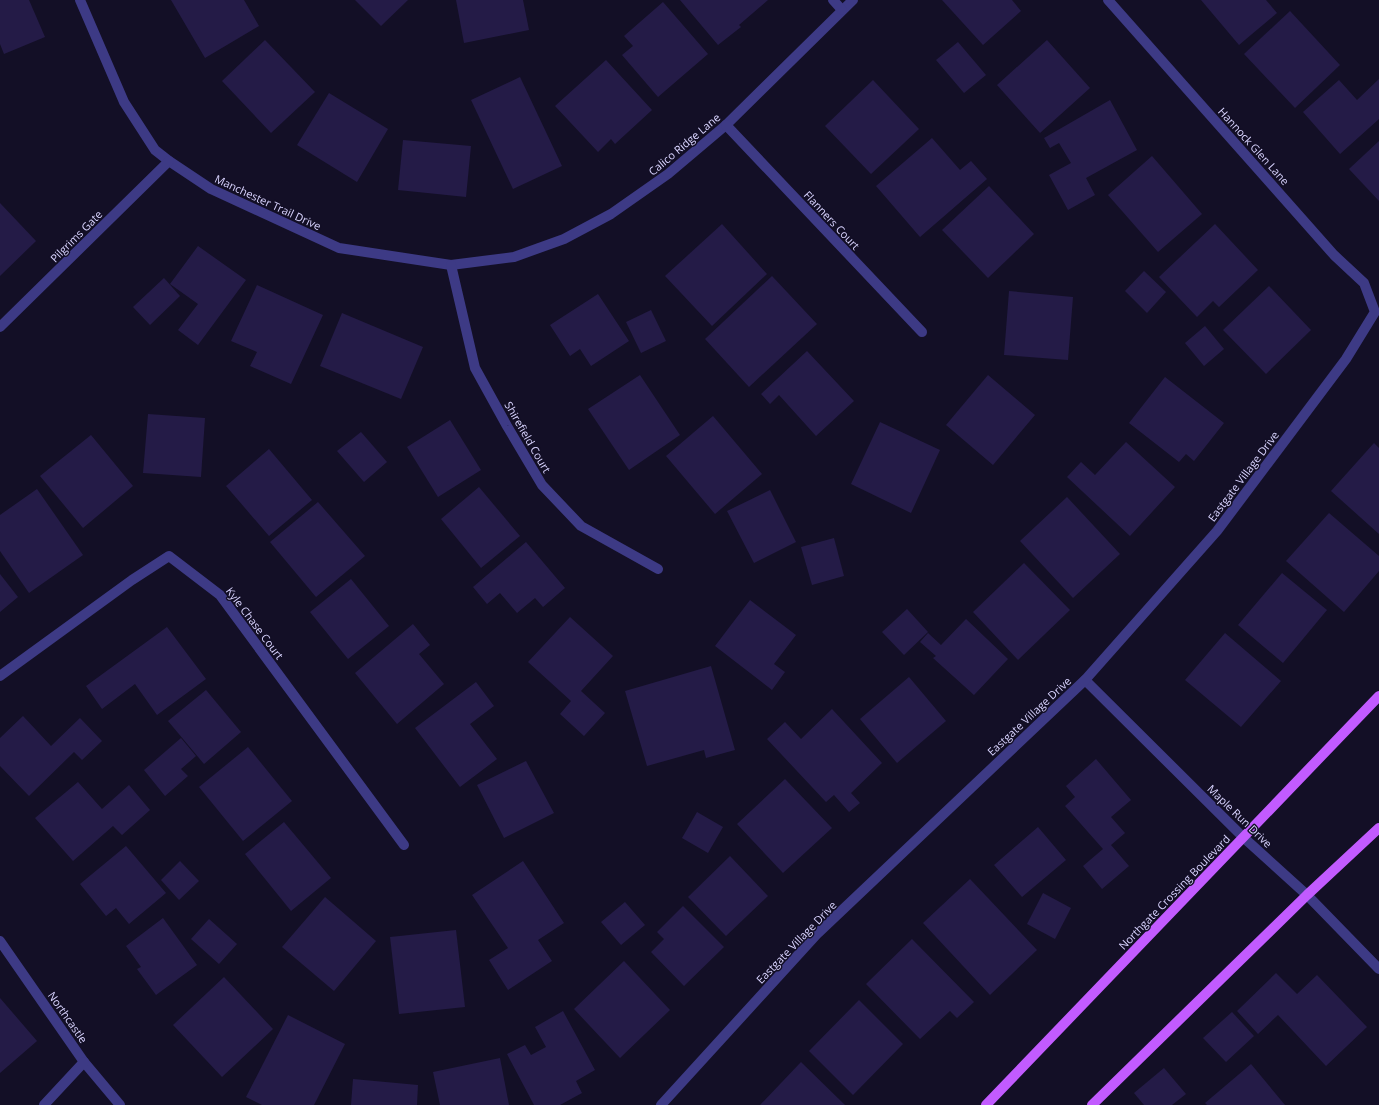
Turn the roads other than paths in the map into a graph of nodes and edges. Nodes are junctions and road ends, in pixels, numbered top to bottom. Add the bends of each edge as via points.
1 (80, 0) edge
2 (833, 0) edge
3 (853, 0) edge
4 (1108, 0) edge
5 (842, 10) junction
6 (726, 125) junction
7 (169, 161) junction
8 (451, 265) junction
9 (1375, 312) joint
10 (0, 327) edge
11 (922, 332) dead end
12 (658, 569) dead end
13 (0, 676) edge
14 (1085, 680) junction
15 (1379, 696) edge
16 (1379, 828) edge
17 (1243, 838) junction
18 (404, 845) dead end
19 (1307, 895) junction
20 (0, 941) edge
21 (1379, 969) edge
22 (84, 1062) junction
23 (44, 1105) edge
24 (120, 1105) edge
25 (661, 1105) edge
26 (986, 1105) edge
27 (1092, 1105) edge

1 - 7 street, Manchester Trail Drive via 124,102 155,150
2 - 5 street
3 - 5 street, Calico Ridge Lane
4 - 9 street, Hannock Glen Lane via 1330,249 1364,283
5 - 6 street, Calico Ridge Lane
6 - 8 street, Calico Ridge Lane via 668,174 611,214 564,240 514,257
6 - 11 street, Flanners Court
7 - 8 street, Manchester Trail Drive via 211,189 339,248
7 - 10 street, Pilgrims Gate
8 - 12 street, Shirefield Court via 475,368 542,485 581,526
9 - 14 street, Eastgate Village Drive via 1346,359 1217,531
13 - 18 street, Kyle Chase Court via 169,556 220,595
14 - 17 street, Maple Run Drive
14 - 25 street, Eastgate Village Drive via 818,933
15 - 17 main road, Northgate Crossing Boulevard
16 - 19 main road
17 - 19 street, Maple Run Drive
17 - 26 main road, Northgate Crossing Boulevard
19 - 21 street, Maple Run Drive
19 - 27 main road
20 - 22 street, Northcastle
22 - 23 street
22 - 24 street, Northcastle

